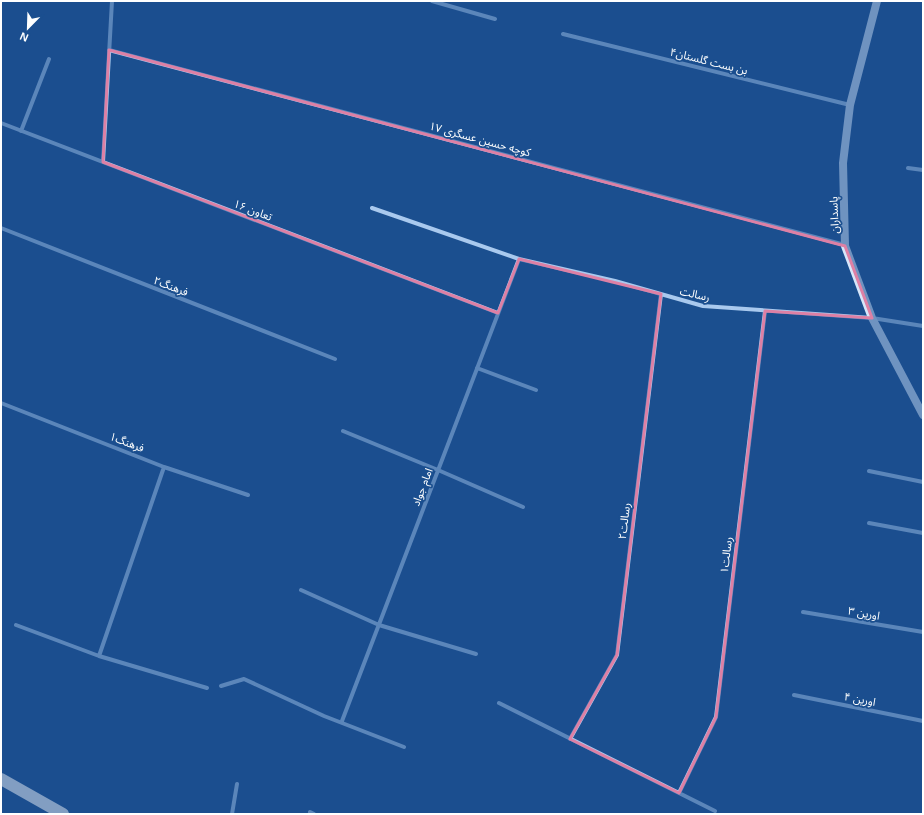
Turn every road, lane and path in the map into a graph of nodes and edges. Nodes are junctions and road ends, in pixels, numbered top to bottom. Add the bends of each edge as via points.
1 (112, 1) edge
2 (432, 1) edge
3 (877, 1) edge
4 (495, 19) dead end
5 (563, 34) dead end
6 (109, 50) junction
7 (49, 59) dead end
8 (850, 105) junction
9 (1, 123) edge
10 (21, 131) junction
11 (103, 162) junction
12 (908, 168) dead end
13 (923, 170) edge
14 (372, 208) dead end
15 (1, 228) edge
16 (845, 246) junction
17 (519, 258) junction
18 (661, 294) junction
19 (765, 311) junction
20 (498, 313) junction
21 (872, 318) junction
22 (923, 326) edge
23 (335, 359) dead end
24 (477, 368) junction
25 (536, 390) dead end
26 (1, 403) edge
27 (923, 415) edge
28 (343, 431) dead end
29 (164, 467) junction
30 (438, 470) junction
31 (869, 471) dead end
32 (923, 482) edge
33 (248, 495) dead end
34 (523, 507) dead end
35 (870, 523) dead end
36 (923, 533) edge
37 (301, 590) dead end
38 (803, 612) dead end
39 (16, 625) dead end
40 (379, 625) junction
41 (923, 632) edge
42 (476, 654) dead end
43 (99, 656) junction
44 (221, 686) dead end
45 (207, 688) dead end
46 (794, 695) dead end
47 (499, 703) dead end
48 (342, 721) junction
49 (923, 721) edge
50 (570, 738) junction
51 (404, 747) dead end
52 (1, 779) edge
53 (237, 784) dead end
54 (679, 793) junction
55 (715, 811) dead end
56 (63, 814) edge
57 (232, 814) edge

1 - 6 street
2 - 4 street
3 - 8 street, پاسداران
5 - 8 street, بن بست گلستان۴
6 - 11 street
6 - 16 street, کوچه حسین عسگری ۱۷
7 - 10 street
8 - 16 street, پاسداران via 843,163
9 - 10 street, تعاون ۱۶
10 - 11 street, تعاون ۱۶
11 - 20 street, تعاون ۱۶
12 - 13 street
14 - 17 street, رسالت
15 - 23 street, فرهنگ۲
16 - 21 street, پاسداران
17 - 18 street, رسالت
17 - 20 street, امام جواد
18 - 19 street, رسالت via 703,306
18 - 50 street, رسالت۲ via 617,655
19 - 21 street, رسالت
19 - 54 street, رسالت۱ via 716,717
20 - 24 street, امام جواد
21 - 22 street, رسالت
21 - 27 street, پاسداران
24 - 25 street
24 - 30 street, امام جواد
26 - 29 street, فرهنگ۱
28 - 30 street
29 - 33 street, فرهنگ۱
29 - 43 street
30 - 34 street
30 - 40 street, امام جواد
31 - 32 street
35 - 36 street
37 - 40 street
38 - 41 street, اورین ۳
39 - 43 street
40 - 42 street
40 - 48 street, امام جواد
43 - 45 street
44 - 48 street via 244,679 324,716
46 - 49 street, اورین ۴
47 - 50 street
48 - 51 street
50 - 54 street
52 - 56 highway
53 - 57 street
54 - 55 street

